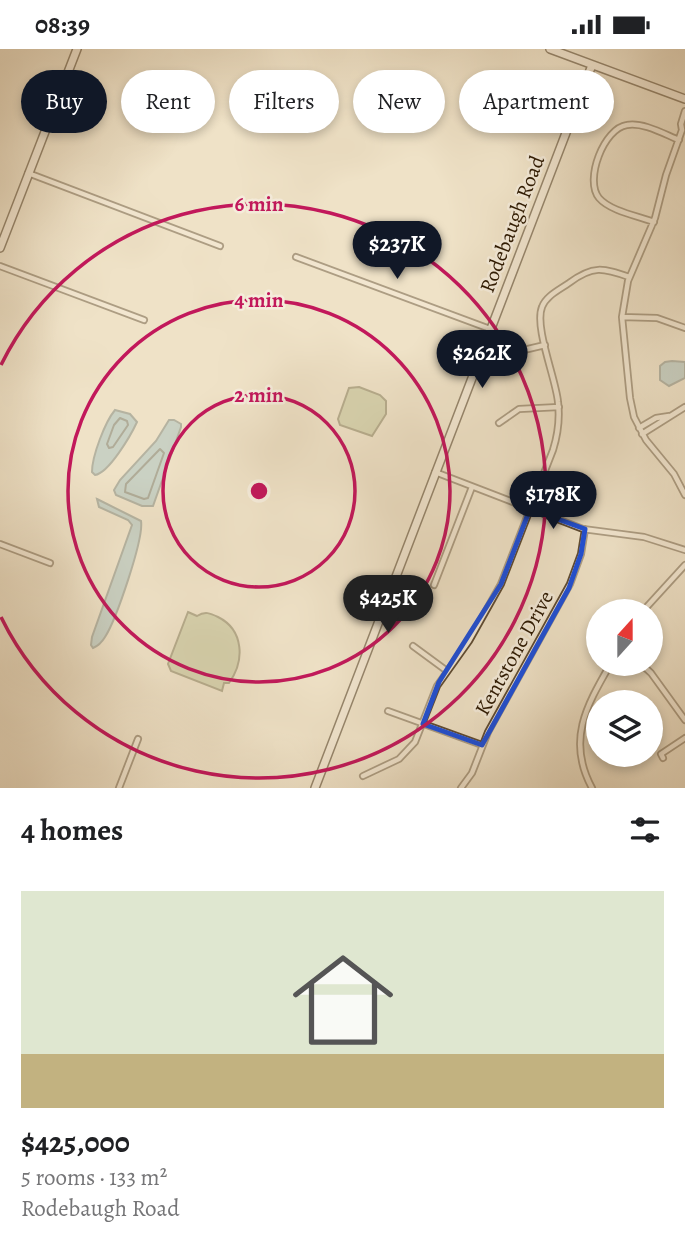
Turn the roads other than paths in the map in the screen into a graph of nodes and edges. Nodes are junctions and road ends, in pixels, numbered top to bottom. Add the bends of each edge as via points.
1 (76, 49) edge
2 (550, 49) edge
3 (592, 65) junction
4 (685, 99) edge
5 (685, 111) edge
6 (684, 129) edge
7 (679, 140) junction
8 (28, 173) junction
9 (654, 222) junction
10 (220, 246) dead end
11 (0, 248) edge
12 (296, 257) dead end
13 (0, 266) edge
14 (629, 277) junction
15 (622, 317) junction
16 (144, 320) dead end
17 (685, 328) edge
18 (490, 329) junction
19 (545, 345) junction
20 (528, 349) dead end
21 (559, 407) junction
22 (685, 407) edge
23 (668, 416) junction
24 (499, 423) dead end
25 (639, 428) junction
26 (642, 434) junction
27 (435, 472) junction
28 (472, 487) junction
29 (685, 495) edge
30 (530, 509) junction
31 (585, 530) junction
32 (0, 544) edge
33 (685, 550) edge
34 (50, 563) dead end
35 (685, 565) edge
36 (435, 585) dead end
37 (654, 599) edge
38 (414, 646) dead end
39 (447, 671) junction
40 (604, 676) edge
41 (654, 676) edge
42 (388, 711) dead end
43 (685, 719) edge
44 (423, 724) junction
45 (685, 738) edge
46 (138, 739) dead end
47 (482, 745) junction
48 (663, 753) edge
49 (363, 776) dead end
50 (119, 788) edge
51 (315, 788) edge
52 (461, 788) edge
53 (592, 788) edge

1 - 8 street
2 - 3 street
3 - 4 street
3 - 18 street, Rodebaugh Road
5 - 6 street
6 - 7 street
7 - 9 street
7 - 9 street via 641,126 624,125 608,137 594,172 594,189 603,202
8 - 10 street
8 - 11 street
9 - 14 street
12 - 18 street
13 - 16 street
14 - 15 street
14 - 19 street via 593,269 549,296 540,315
15 - 17 street via 657,318
15 - 25 street via 631,402
18 - 27 street, Rodebaugh Road
19 - 20 street
19 - 21 street
21 - 24 street via 519,409
21 - 30 street via 555,443
22 - 23 street
23 - 25 street
23 - 26 street
25 - 26 street
26 - 29 street
27 - 28 street
27 - 51 street, Rodebaugh Road
28 - 30 street
28 - 36 street
30 - 31 street
30 - 39 street via 502,584
31 - 33 street via 644,537
31 - 47 street, Kentstone Drive via 570,584
32 - 34 street
35 - 37 street
38 - 39 street
39 - 44 street
40 - 53 street via 581,726 581,759
41 - 43 street
42 - 44 street
44 - 47 street
44 - 49 street via 404,755
45 - 48 street
46 - 50 street
47 - 52 street, Kentstone Drive

